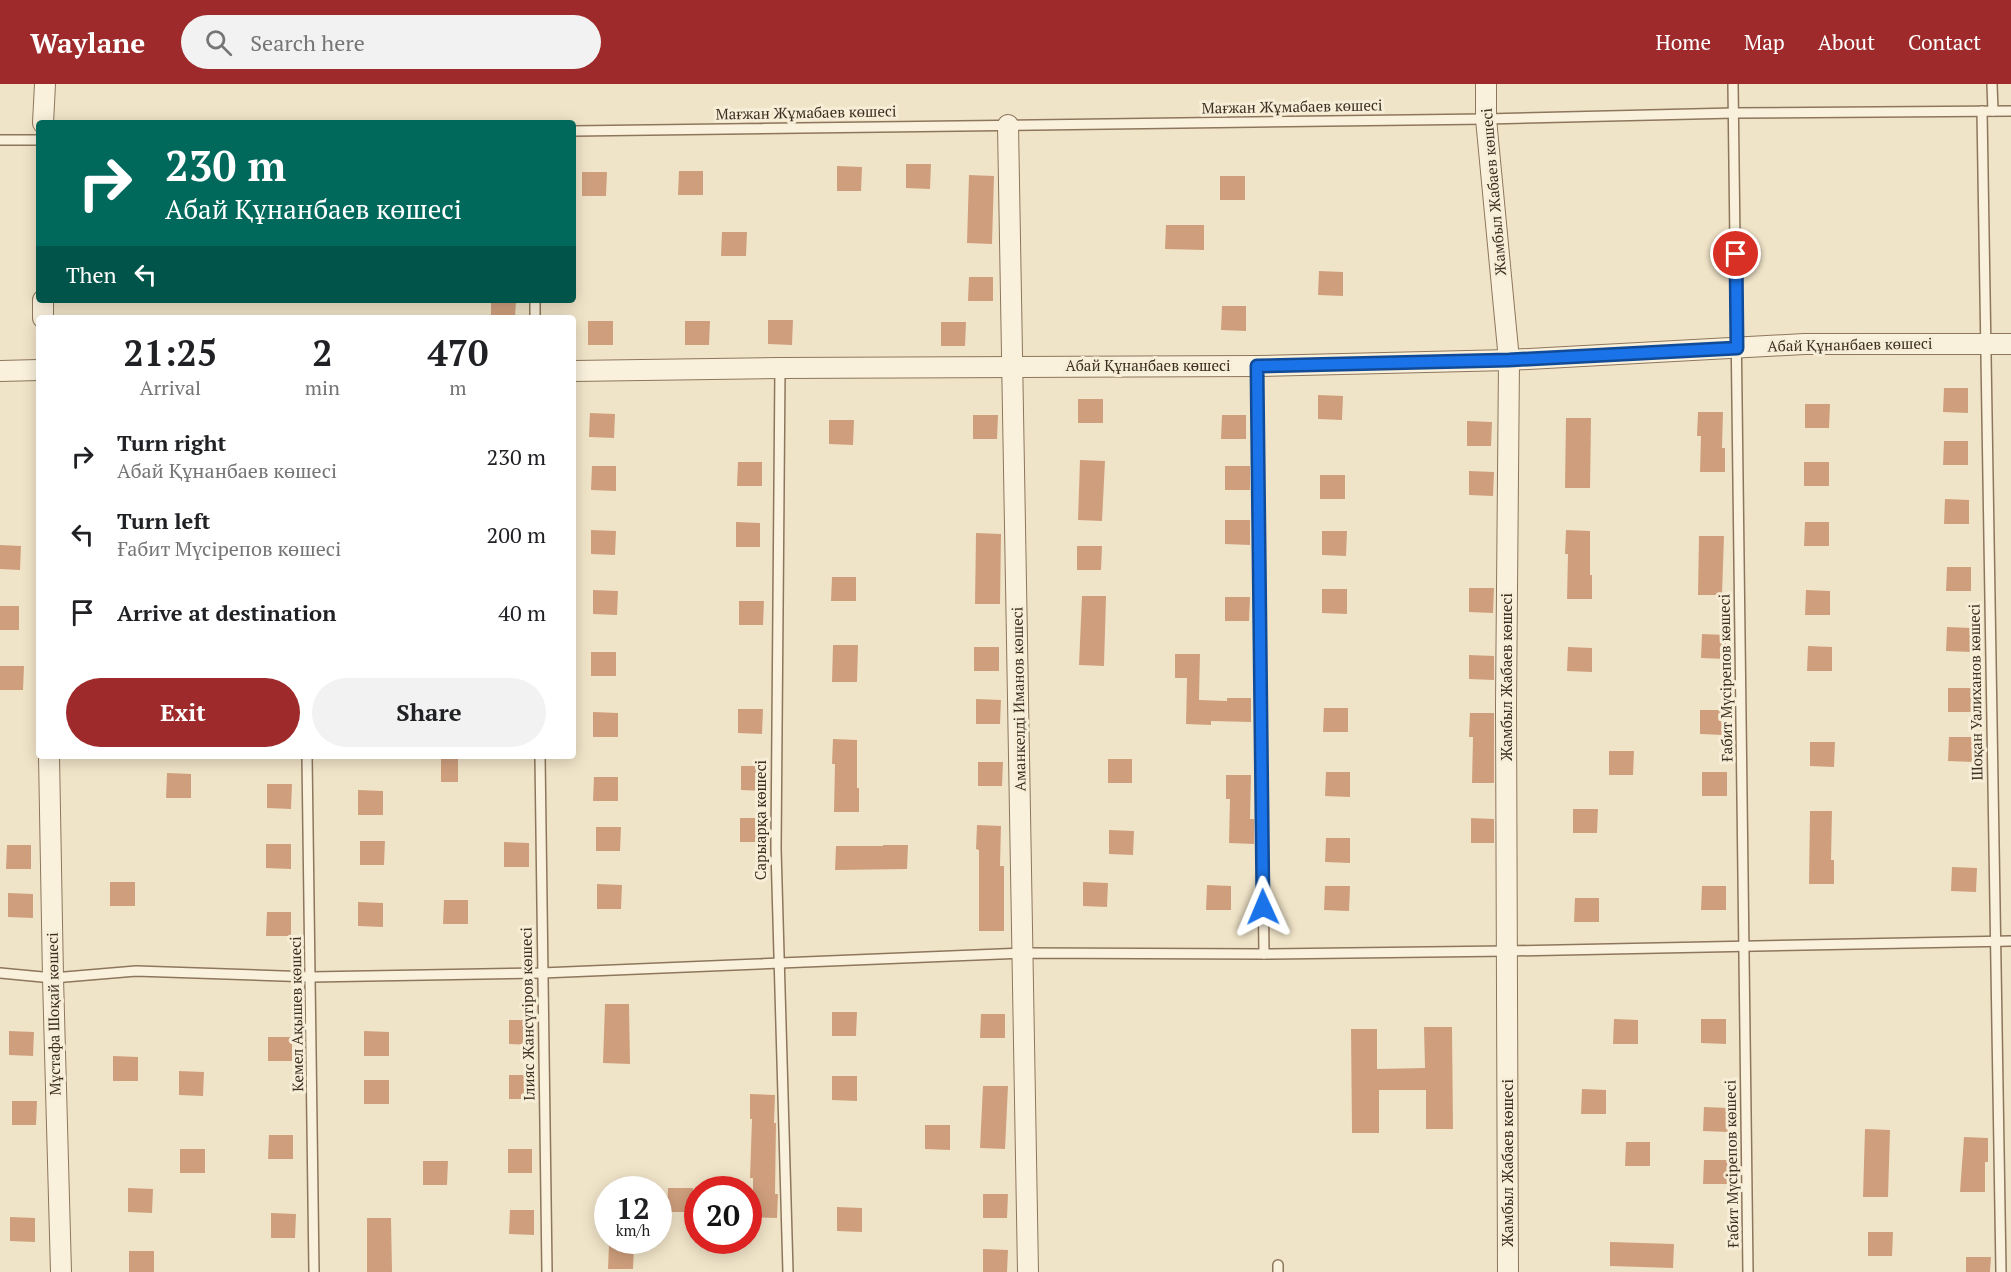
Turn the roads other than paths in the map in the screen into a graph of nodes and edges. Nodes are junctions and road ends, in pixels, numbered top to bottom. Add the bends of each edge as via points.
1 (45, 84) edge
2 (1486, 84) edge
3 (1734, 84) edge
4 (1992, 84) edge
5 (1982, 111) junction
6 (1993, 111) junction
7 (2011, 111) edge
8 (1734, 113) junction
9 (1486, 119) junction
10 (43, 120) edge
11 (1008, 125) junction
12 (576, 131) edge
13 (0, 140) edge
14 (36, 140) edge
15 (1985, 344) junction
16 (2011, 344) edge
17 (1737, 348) junction
18 (1509, 360) junction
19 (1013, 366) junction
20 (1257, 366) junction
21 (780, 368) junction
22 (36, 370) edge
23 (0, 371) edge
24 (576, 371) edge
25 (49, 759) edge
26 (307, 759) edge
27 (540, 759) edge
28 (1996, 941) junction
29 (2011, 941) edge
30 (1744, 946) junction
31 (1507, 951) junction
32 (1023, 953) junction
33 (1264, 954) junction
34 (779, 962) junction
35 (0, 973) edge
36 (542, 973) junction
37 (311, 977) junction
38 (52, 978) junction
39 (61, 1272) edge
40 (314, 1272) edge
41 (547, 1272) edge
42 (788, 1272) edge
43 (1028, 1272) edge
44 (1508, 1272) edge
45 (1748, 1272) edge
46 (2001, 1272) edge

1 - 10 street
2 - 9 street, Жамбыл Жабаев көшесі
3 - 8 lane, Ғабит Мүсірепов көшесі
4 - 6 lane
5 - 6 lane, Мағжан Жұмабаев көшесі
5 - 8 lane, Мағжан Жұмабаев көшесі
5 - 15 lane, Шоқан Уалиханов көшесі
6 - 7 lane, Мағжан Жұмабаев көшесі
8 - 9 lane, Мағжан Жұмабаев көшесі
8 - 17 lane, Ғабит Мүсірепов көшесі
9 - 11 lane, Мағжан Жұмабаев көшесі
9 - 18 street, Жамбыл Жабаев көшесі
11 - 12 lane, Мағжан Жұмабаев көшесі
11 - 19 street, Аманкелді Иманов көшесі
13 - 14 lane
15 - 16 street, Абай Құнанбаев көшесі
15 - 17 street, Абай Құнанбаев көшесі
15 - 28 lane, Шоқан Уалиханов көшесі
17 - 18 street, Абай Құнанбаев көшесі
17 - 30 lane, Ғабит Мүсірепов көшесі
18 - 20 street, Абай Құнанбаев көшесі
18 - 31 street, Жамбыл Жабаев көшесі
19 - 20 street, Абай Құнанбаев көшесі
19 - 21 street, Абай Құнанбаев көшесі
19 - 32 street, Аманкелді Иманов көшесі
20 - 33 lane
21 - 24 street, Абай Құнанбаев көшесі
21 - 34 lane, Сарыарқа көшесі via 776,849
22 - 23 street
25 - 38 street, Мұстафа Шоқай көшесі
26 - 37 lane, Кемел Ақышев көшесі
27 - 36 lane, Ілияс Жансүгіров көшесі
28 - 29 lane
28 - 30 lane
28 - 46 lane, Шоқан Уалиханов көшесі
30 - 31 lane
30 - 45 lane, Ғабит Мүсірепов көшесі
31 - 33 lane
31 - 44 street, Жамбыл Жабаев көшесі
32 - 33 lane
32 - 34 lane
32 - 43 street, Аманкелді Иманов көшесі
34 - 36 lane
34 - 42 lane, Сарыарқа көшесі
35 - 38 lane
36 - 37 lane
36 - 41 lane, Ілияс Жансүгіров көшесі
37 - 38 lane via 136,971
37 - 40 lane, Кемел Ақышев көшесі
38 - 39 street, Мұстафа Шоқай көшесі

